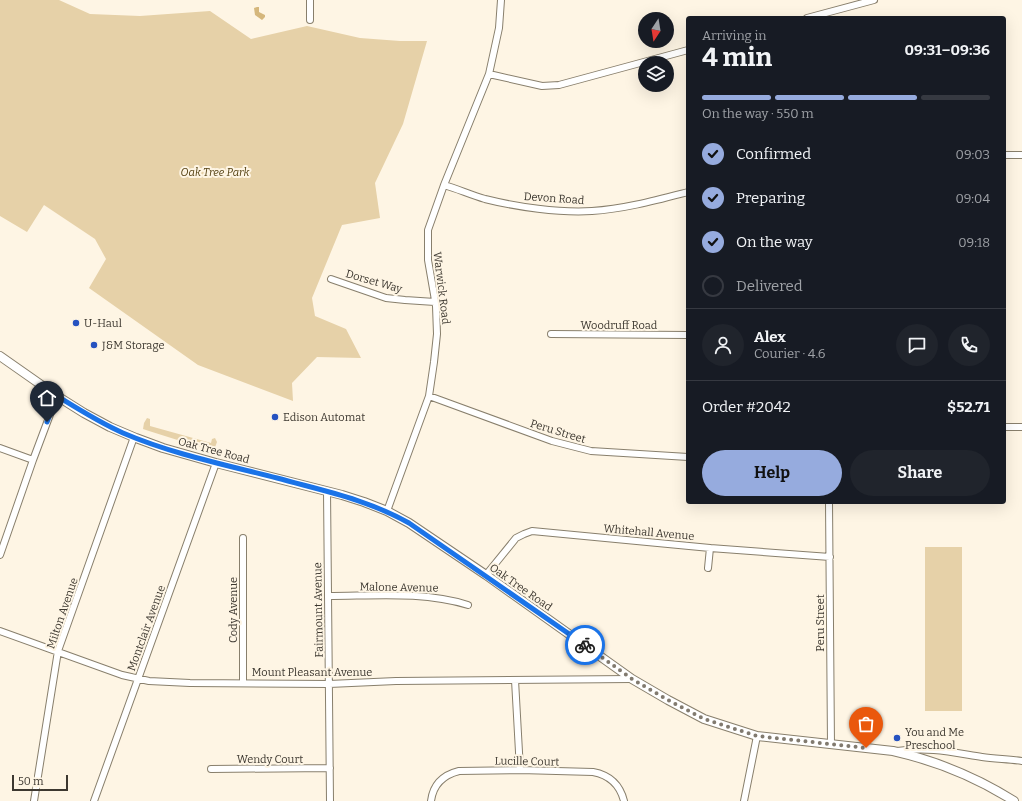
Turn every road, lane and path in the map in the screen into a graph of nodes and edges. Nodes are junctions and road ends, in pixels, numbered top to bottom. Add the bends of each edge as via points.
1 (310, 0) edge
2 (501, 0) edge
3 (874, 0) edge
4 (815, 16) edge
5 (310, 20) dead end
6 (686, 51) edge
7 (489, 74) junction
8 (1006, 155) edge
9 (1022, 155) edge
10 (444, 185) junction
11 (686, 192) edge
12 (331, 279) dead end
13 (435, 302) junction
14 (551, 334) dead end
15 (686, 335) edge
16 (0, 356) edge
17 (57, 396) junction
18 (429, 396) junction
19 (1006, 427) edge
20 (1022, 427) edge
21 (134, 437) junction
22 (0, 448) edge
23 (686, 457) edge
24 (33, 460) junction
25 (216, 462) junction
26 (327, 491) junction
27 (830, 504) edge
28 (387, 511) junction
29 (243, 538) dead end
30 (2, 541) edge
31 (710, 548) junction
32 (0, 555) edge
33 (830, 557) junction
34 (708, 568) dead end
35 (486, 575) junction
36 (328, 596) junction
37 (468, 605) dead end
38 (0, 631) edge
39 (58, 651) junction
40 (632, 679) junction
41 (138, 680) junction
42 (515, 680) junction
43 (243, 683) junction
44 (329, 684) junction
45 (757, 736) junction
46 (831, 745) junction
47 (893, 751) junction
48 (1022, 760) edge
49 (330, 768) junction
50 (211, 769) dead end
51 (520, 770) junction
52 (34, 801) edge
53 (94, 801) edge
54 (330, 801) edge
55 (431, 801) edge
56 (624, 801) edge
57 (744, 801) edge
58 (1014, 801) edge

1 - 5 street
2 - 7 street, Warwick Road via 499,28
3 - 4 street
6 - 7 street via 559,85 542,86
7 - 10 street, Warwick Road
8 - 9 street
10 - 11 street, Devon Road via 485,199 565,211 620,207
10 - 13 street, Warwick Road via 428,230 428,260
12 - 13 street, Dorset Way via 386,298
13 - 18 street, Warwick Road via 437,334
14 - 15 street, Woodruff Road
16 - 17 main road, Oak Tree Road
17 - 21 main road, Oak Tree Road via 97,420
17 - 24 street
18 - 23 street, Peru Street via 552,441 591,451
18 - 28 street, Warwick Road
19 - 20 street
21 - 25 main road, Oak Tree Road
21 - 39 street, Milton Avenue
22 - 24 street
24 - 30 street
25 - 26 main road, Oak Tree Road
25 - 41 street, Montclair Avenue
26 - 28 main road, Oak Tree Road
26 - 36 street, Fairmount Avenue
27 - 33 street, Peru Street
28 - 35 main road, Oak Tree Road
29 - 43 street, Cody Avenue
30 - 32 street
31 - 33 street, Whitehall Avenue
31 - 34 street
31 - 35 street, Whitehall Avenue via 532,531 516,538
33 - 46 street, Peru Street
35 - 40 main road, Oak Tree Road
36 - 37 street, Malone Avenue via 430,596
36 - 44 street, Fairmount Avenue
38 - 39 street, Mount Pleasant Avenue
39 - 41 street, Mount Pleasant Avenue
39 - 52 street, Milton Avenue
40 - 42 street, Mount Pleasant Avenue
40 - 45 main road, Oak Tree Road via 704,719
41 - 43 street, Mount Pleasant Avenue
41 - 53 street, Montclair Avenue
42 - 44 street, Mount Pleasant Avenue
42 - 51 street
43 - 44 street, Mount Pleasant Avenue
44 - 49 street, Fairmount Avenue
45 - 46 main road, Oak Tree Road
45 - 57 street
46 - 47 main road, Oak Tree Road
47 - 48 street via 922,748
47 - 58 main road, Oak Tree Road via 941,764 975,778
49 - 50 street, Wendy Court
49 - 54 street, Fairmount Avenue
51 - 55 street, Lucille Court via 452,773 436,786
51 - 56 street, Lucille Court via 600,774 617,786

